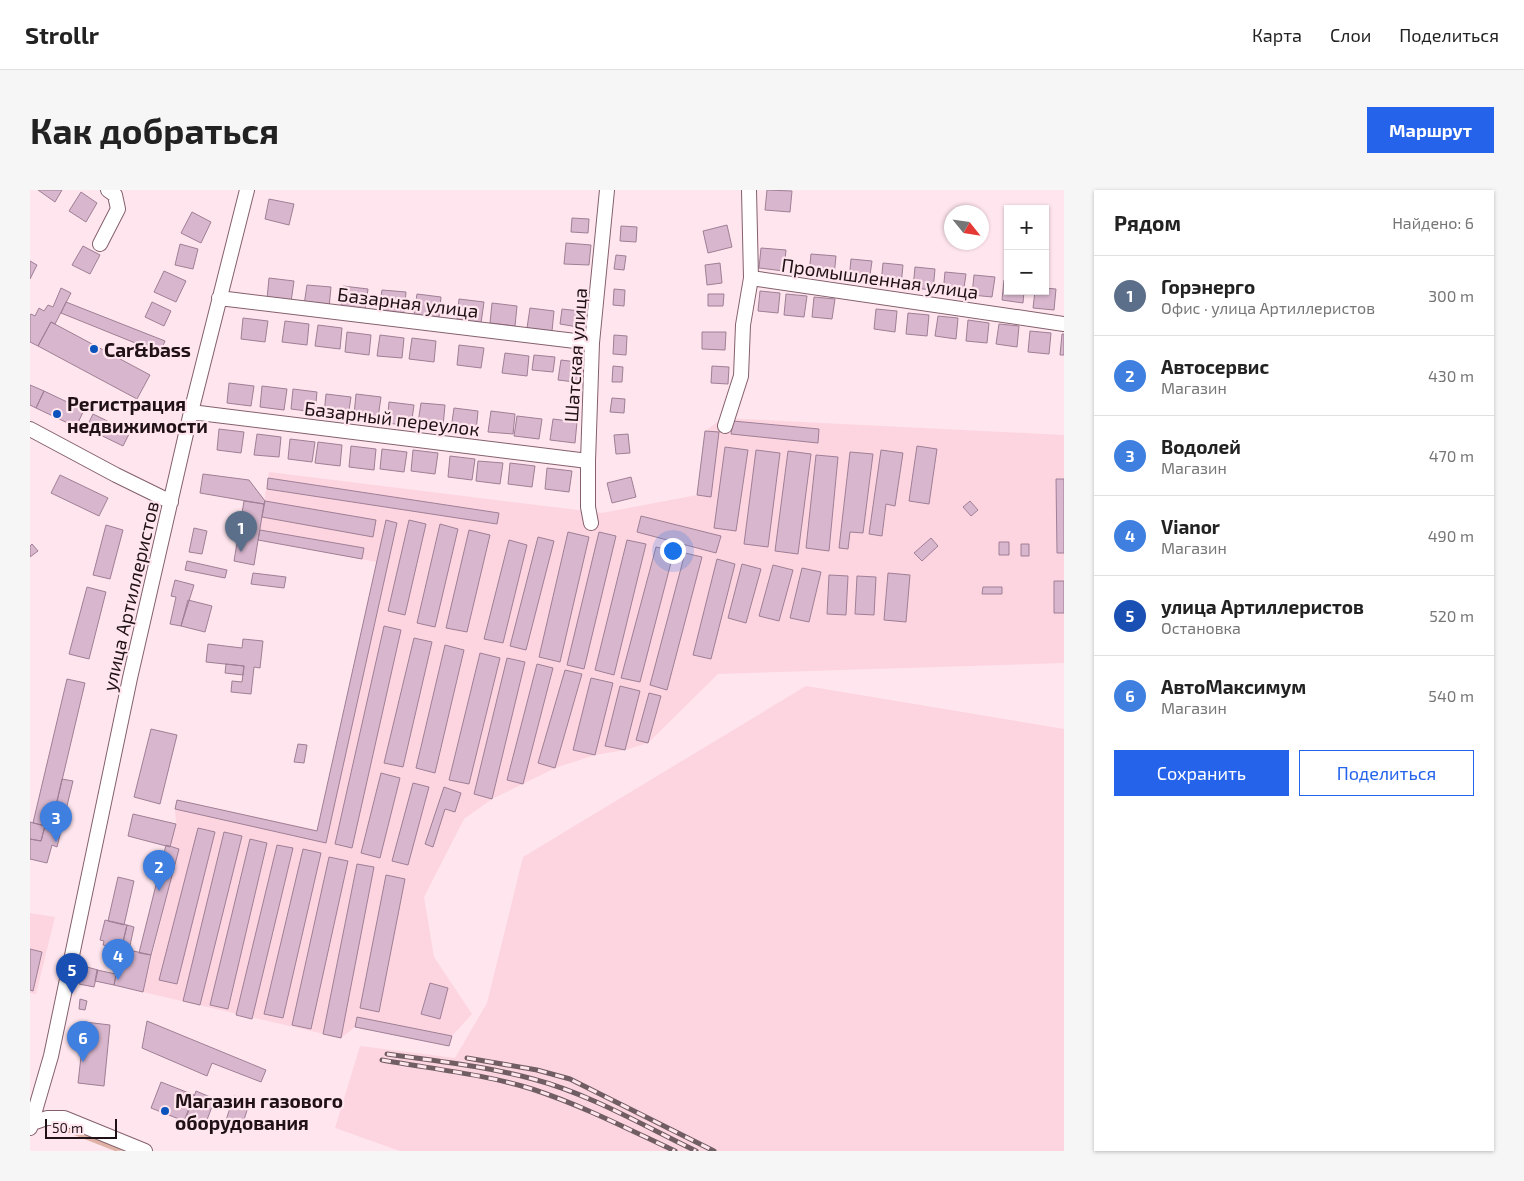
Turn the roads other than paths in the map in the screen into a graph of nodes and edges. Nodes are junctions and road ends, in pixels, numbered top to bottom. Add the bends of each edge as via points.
1 (108, 190) edge
2 (247, 190) edge
3 (607, 190) edge
4 (749, 190) edge
5 (100, 244) dead end
6 (751, 278) junction
7 (219, 298) junction
8 (1064, 324) edge
9 (592, 343) junction
10 (191, 412) junction
11 (725, 426) dead end
12 (30, 429) edge
13 (588, 461) junction
14 (171, 502) junction
15 (591, 523) dead end
16 (30, 1125) edge
17 (145, 1151) edge

1 - 5 street via 115,195 118,210
2 - 7 street, улица Артиллеристов
3 - 9 street, Шатская улица
4 - 6 street
6 - 8 street, Промышленная улица
6 - 11 street via 743,325 741,376
7 - 9 street, Базарная улица
7 - 10 street, улица Артиллеристов
9 - 13 street, Шатская улица
10 - 13 street, Базарный переулок
10 - 14 street, улица Артиллеристов
12 - 14 street
13 - 15 street, Шатская улица
14 - 16 street, улица Артиллеристов via 130,678 51,1056
16 - 17 street via 47,1118 64,1118

